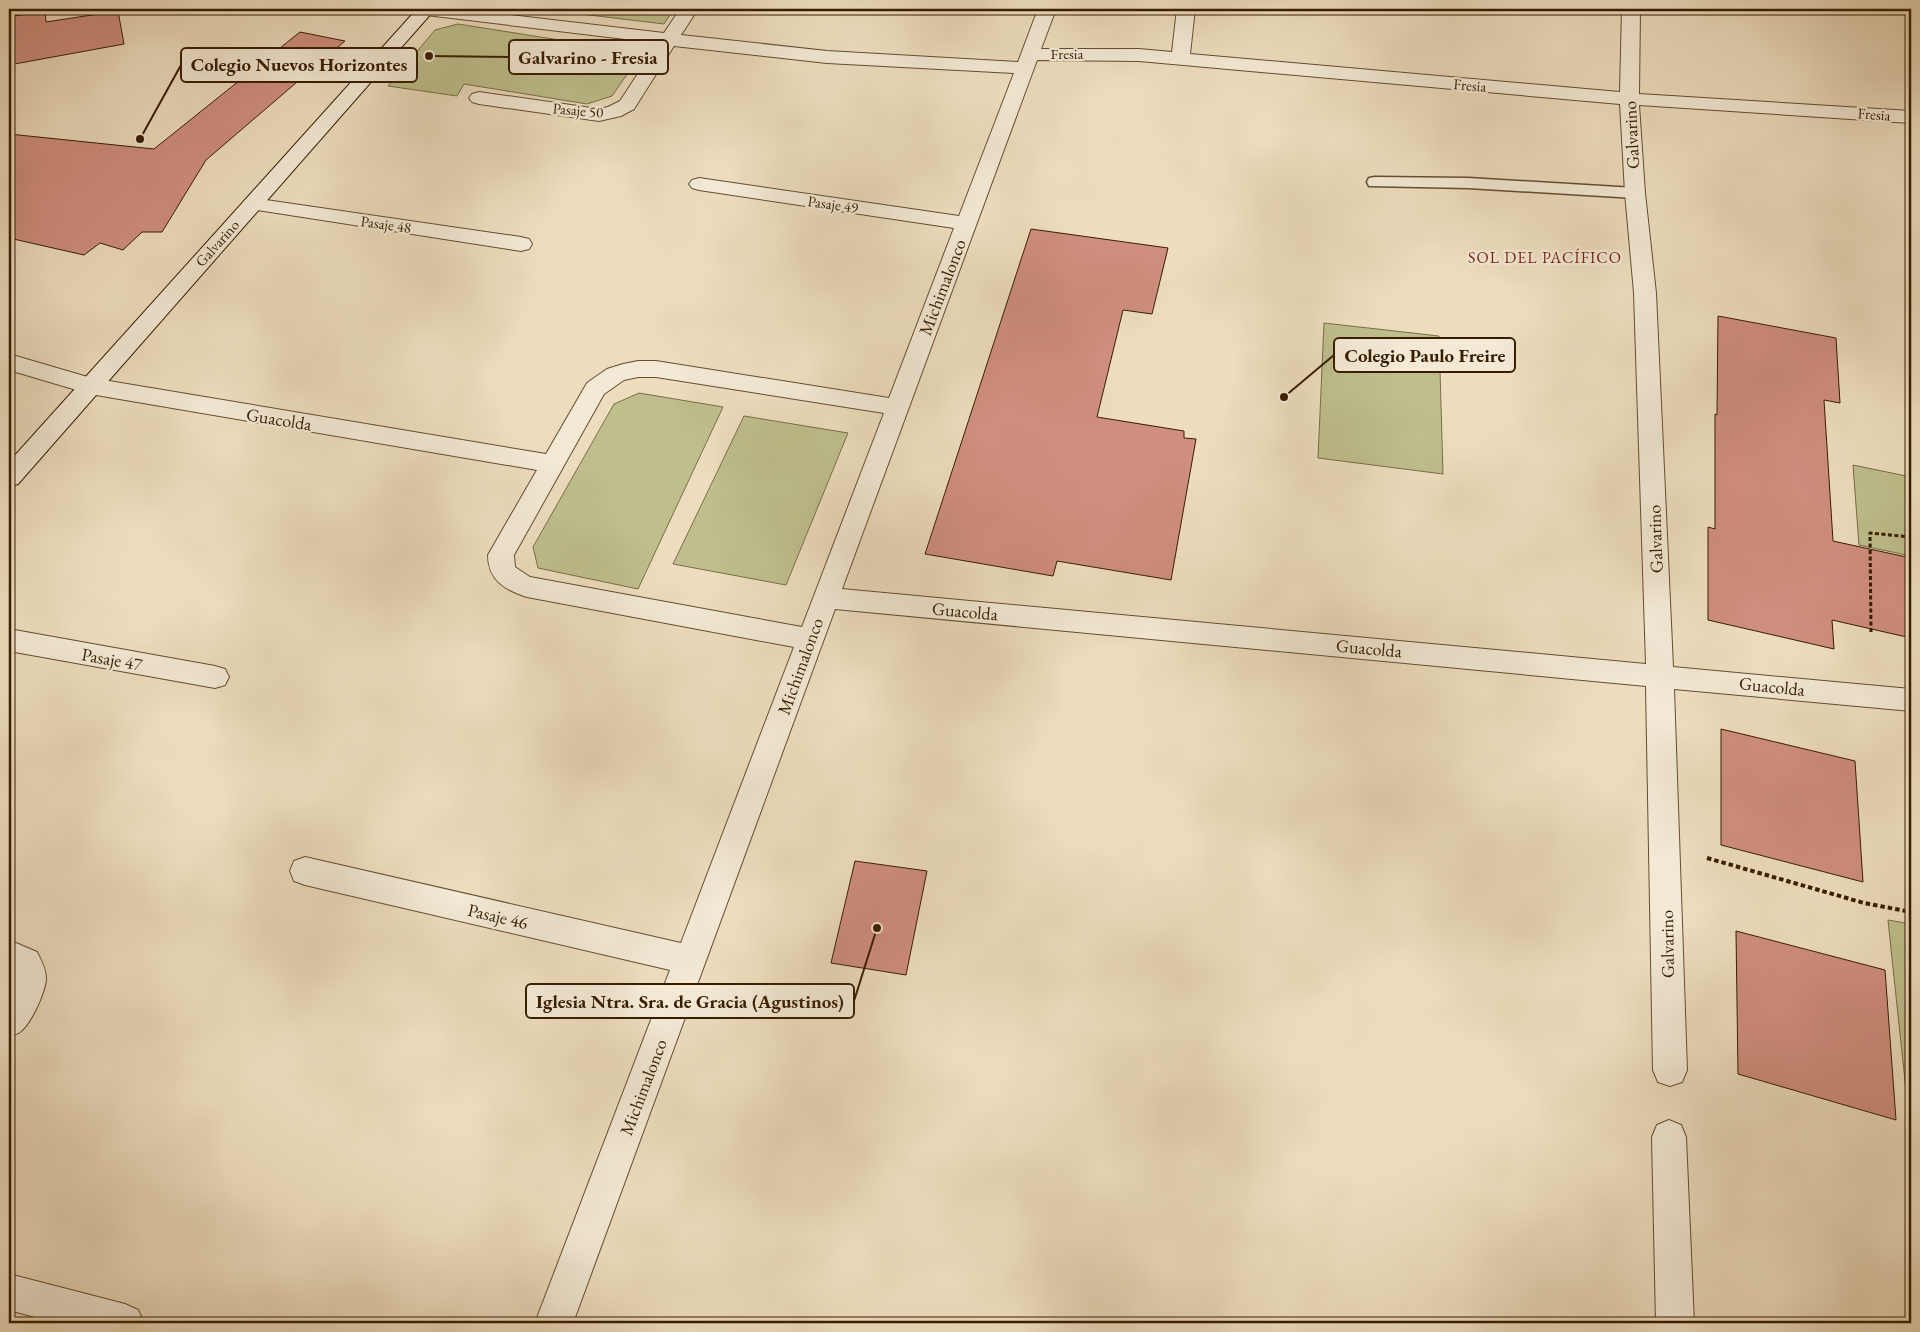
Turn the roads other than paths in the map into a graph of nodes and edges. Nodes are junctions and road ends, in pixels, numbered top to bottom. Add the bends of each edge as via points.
1 (423, 9) edge
2 (689, 9) edge
3 (1047, 9) edge
4 (1186, 9) edge
5 (1631, 9) edge
6 (669, 40) junction
7 (1180, 59) junction
8 (1027, 61) junction
9 (479, 98) dead end
10 (1629, 99) junction
11 (1911, 117) edge
12 (1375, 182) dead end
13 (699, 184) dead end
14 (1635, 193) junction
15 (252, 204) junction
16 (966, 223) junction
17 (521, 244) dead end
18 (9, 362) edge
19 (90, 386) junction
20 (898, 407) junction
21 (552, 464) junction
22 (9, 478) edge
23 (826, 598) junction
24 (810, 639) junction
25 (9, 640) edge
26 (1660, 675) junction
27 (215, 677) dead end
28 (1911, 700) edge
29 (305, 872) dead end
30 (9, 955) edge
31 (691, 960) junction
32 (9, 1021) edge
33 (1670, 1070) dead end
34 (1669, 1137) dead end
35 (9, 1292) edge
36 (125, 1323) edge
37 (554, 1323) edge
38 (1675, 1323) edge

1 - 6 street, Fresia
1 - 15 street, Galvarino
2 - 6 street, Pasaje 50
3 - 8 street, Michimalonco
4 - 7 street
5 - 10 street, Galvarino
6 - 8 street, Fresia via 827,57
6 - 9 street, Pasaje 50 via 627,105 614,112 591,114
7 - 8 street, Fresia via 1114,54
7 - 10 street, Fresia
8 - 16 street, Michimalonco
10 - 11 street, Fresia
10 - 14 street, Galvarino
12 - 14 lane
13 - 16 street, Pasaje 49
14 - 26 street, Galvarino via 1645,293
15 - 17 street, Pasaje 48
15 - 19 street, Galvarino
16 - 20 street, Michimalonco
18 - 19 street, Guacolda
19 - 21 street, Guacolda
19 - 22 street, Galvarino
20 - 21 street via 656,369 631,369 605,380 595,389
20 - 23 street, Michimalonco
21 - 24 street via 501,555 503,572 512,582
23 - 24 street, Michimalonco
23 - 26 street, Guacolda
24 - 31 street, Michimalonco
25 - 27 street, Pasaje 47
26 - 28 street, Guacolda
26 - 33 street, Galvarino
29 - 31 street, Pasaje 46
30 - 32 street via 26,962 31,973 30,988
31 - 37 street, Michimalonco
34 - 38 street
35 - 36 street

